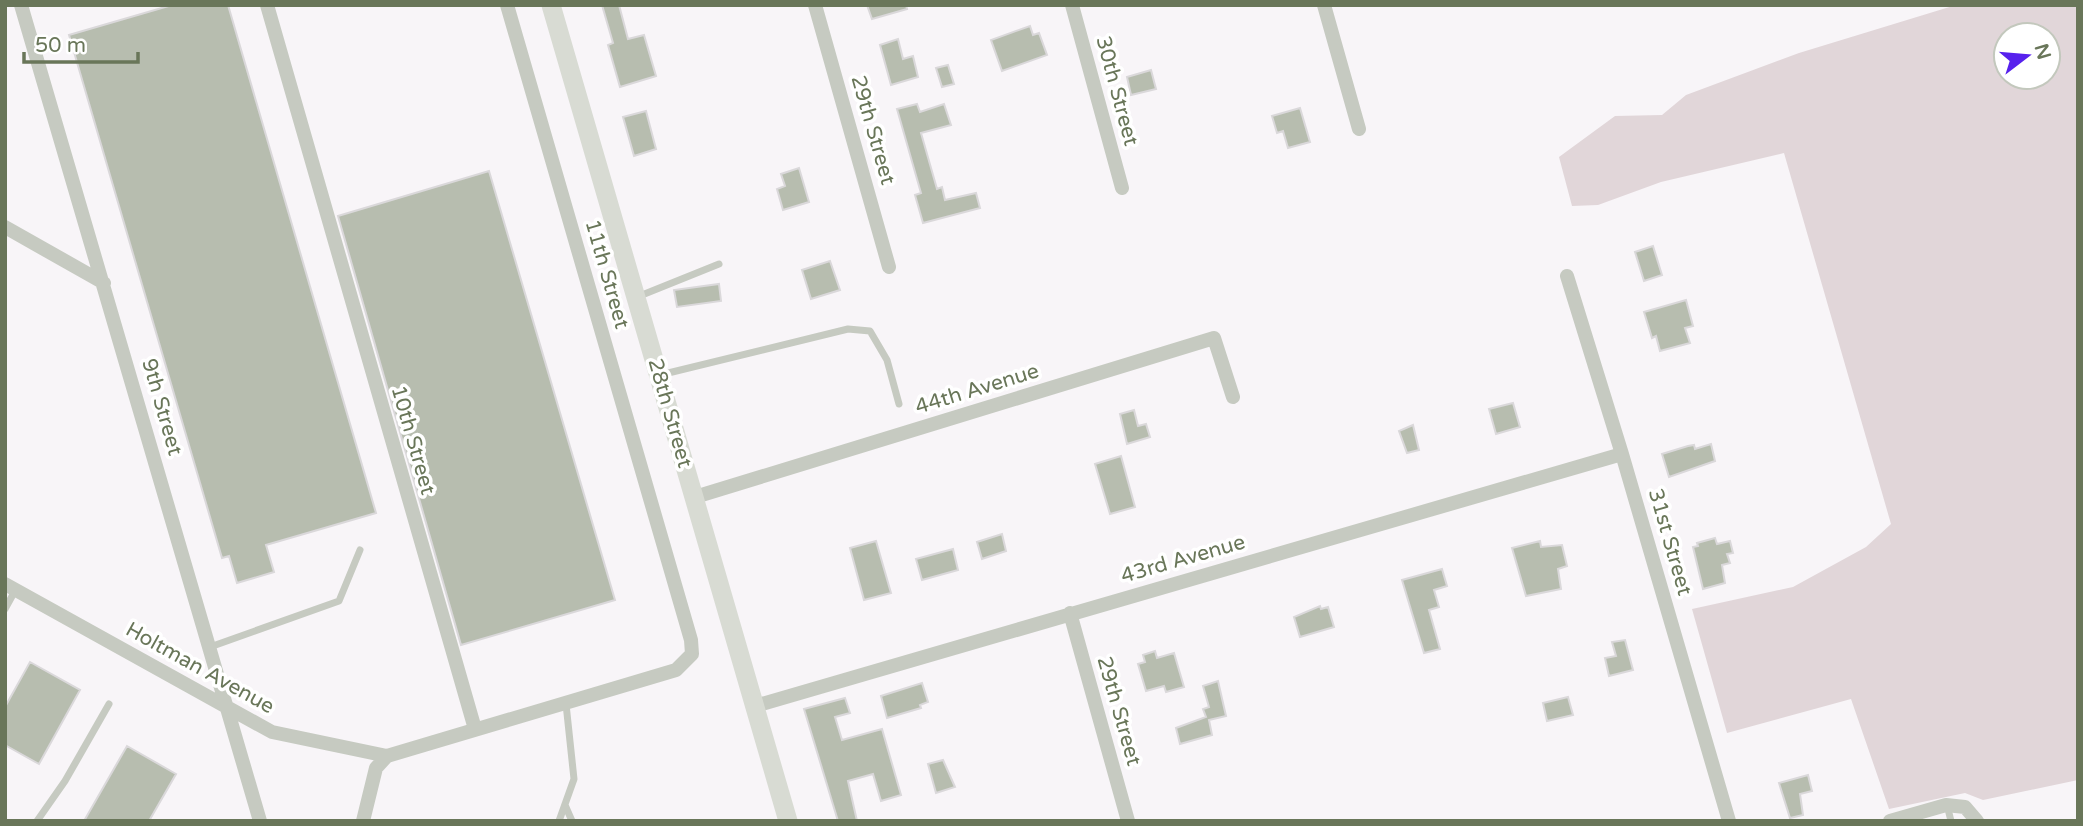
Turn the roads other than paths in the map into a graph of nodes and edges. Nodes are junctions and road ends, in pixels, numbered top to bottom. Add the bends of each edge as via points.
1 (21, 5) edge
2 (267, 5) edge
3 (507, 5) edge
4 (551, 5) edge
5 (816, 5) edge
6 (1072, 5) edge
7 (1324, 5) edge
8 (1359, 129) dead end
9 (1122, 188) dead end
10 (5, 227) edge
11 (719, 264) dead end
12 (889, 267) dead end
13 (1567, 276) dead end
14 (104, 283) junction
15 (636, 297) junction
16 (659, 375) junction
17 (1233, 397) dead end
18 (899, 404) dead end
19 (1622, 454) junction
20 (695, 497) junction
21 (360, 550) dead end
22 (10, 587) edge
23 (5, 609) edge
24 (1070, 613) junction
25 (210, 647) junction
26 (108, 704) dead end
27 (566, 704) junction
28 (755, 706) junction
29 (227, 708) junction
30 (475, 729) junction
31 (387, 756) junction
32 (565, 805) junction
33 (1946, 805) junction
34 (38, 820) edge
35 (260, 821) edge
36 (363, 821) edge
37 (559, 821) edge
38 (572, 821) edge
39 (788, 821) edge
40 (1128, 821) edge
41 (1728, 821) edge
42 (1890, 821) edge
43 (1951, 821) edge
44 (1978, 821) edge

1 - 14 street, 9th Street
2 - 30 street, 10th Street
3 - 27 street, 11th Street via 691,640 692,654 676,670
4 - 15 main road, 28th Street
5 - 12 street, 29th Street
6 - 9 street, 30th Street
7 - 8 street
10 - 14 street
11 - 15 lane
13 - 19 street, 31st Street
14 - 25 street, 9th Street
15 - 16 main road, 28th Street
16 - 18 lane via 848,329 870,331 887,360
16 - 20 main road, 28th Street
17 - 20 street, 44th Avenue via 1214,338
19 - 24 street, 43rd Avenue
19 - 41 street, 31st Street
20 - 28 main road, 28th Street
21 - 25 lane via 339,601
22 - 23 lane
22 - 29 street, Holtman Avenue
24 - 28 street, 43rd Avenue
24 - 40 street, 29th Street
25 - 29 street, 9th Street
26 - 34 lane
27 - 30 street
27 - 32 lane via 574,779
28 - 39 main road, 28th Street
29 - 31 street, Holtman Avenue via 272,732
29 - 35 street, 9th Street
30 - 31 street
31 - 36 street via 376,768
32 - 37 lane
32 - 38 lane
33 - 42 street
33 - 43 lane
33 - 44 street via 1965,807

